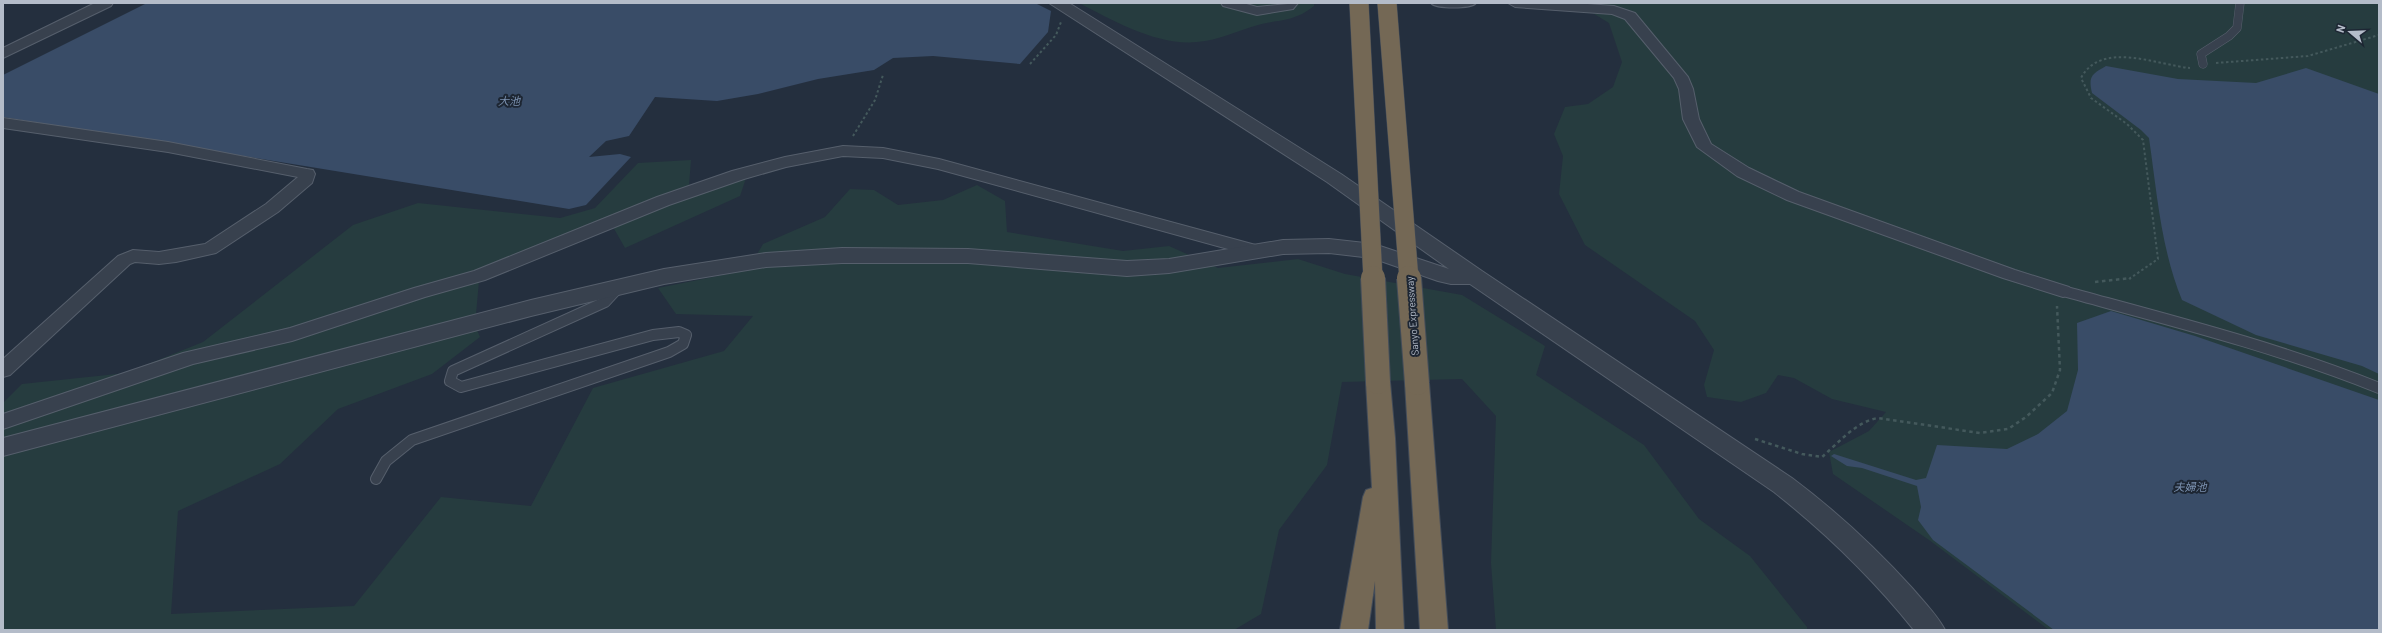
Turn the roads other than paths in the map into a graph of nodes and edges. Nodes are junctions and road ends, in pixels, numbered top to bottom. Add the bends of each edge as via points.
1 (106, 3) edge
2 (1228, 3) edge
3 (1291, 3) edge
4 (1359, 3) edge
5 (1387, 3) edge
6 (1438, 3) edge
7 (1448, 3) edge
8 (1469, 3) edge
9 (1516, 3) edge
10 (2240, 3) edge
11 (1063, 7) edge
12 (3, 54) edge
13 (2203, 64) road end
14 (3, 123) edge
15 (1257, 251) junction
16 (1474, 276) junction
17 (618, 287) junction
18 (2063, 291) joint
19 (3, 370) edge
20 (2379, 388) edge
21 (3, 422) edge
22 (1383, 438) junction
23 (3, 447) edge
24 (376, 479) dead end
25 (1426, 519) junction
26 (1354, 630) edge
27 (1390, 630) edge
28 (1434, 630) edge
29 (1444, 630) edge
30 (1931, 630) edge

1 - 12 street
2 - 3 street via 1257,11 1288,6
4 - 22 highway, bridge
5 - 25 highway, Sanyo Expressway, bridge
6 - 7 street
7 - 8 street
9 - 18 street via 1614,10 1630,16 1681,77 1686,89 1691,119 1705,147 1743,172 1800,198
10 - 13 lane via 2237,28 2201,54
11 - 16 street via 1334,178
14 - 19 street via 168,147 307,174 306,180 272,208 210,249 159,258 133,256 124,260
15 - 16 street via 1302,246 1344,247 1398,258 1448,276 1464,279
15 - 17 street via 1191,264 1149,268 1104,268 972,256 800,257 730,265
15 - 21 street via 939,164 883,153 843,151 785,162 738,175 663,201 479,276 420,292 292,334 190,358
16 - 30 street via 1706,431 1808,503 1869,560
17 - 23 street via 388,344
17 - 24 lane via 604,302 453,371 450,382 461,387 653,335 679,332 686,335 683,344 669,352 412,440 388,455 379,467
18 - 20 lane via 2198,328
22 - 26 highway via 1361,598
22 - 27 highway
25 - 28 highway, Sanyo Expressway
25 - 29 highway

